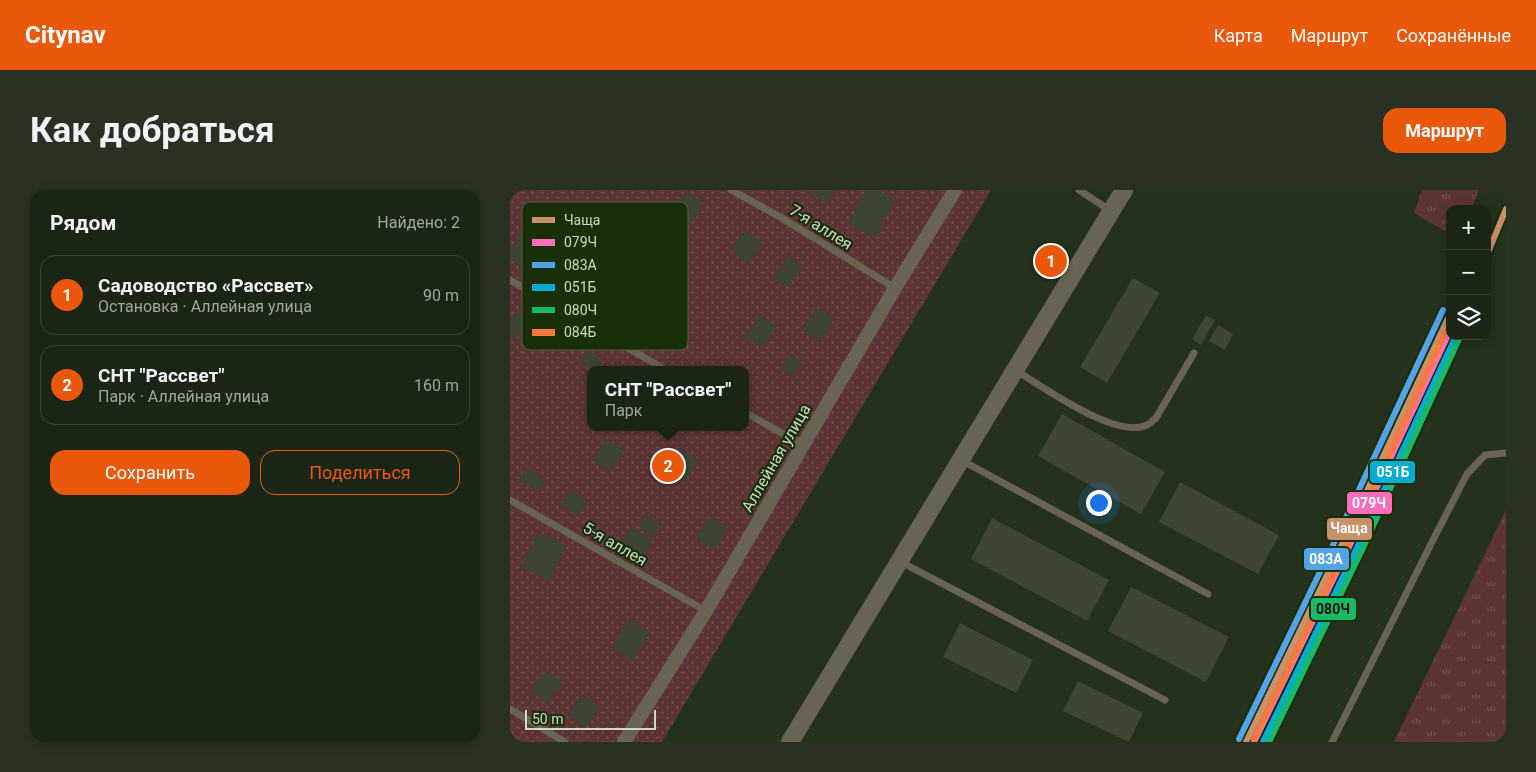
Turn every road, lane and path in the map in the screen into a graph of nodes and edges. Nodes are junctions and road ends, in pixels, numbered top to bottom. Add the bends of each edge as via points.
1 (731, 190) edge
2 (955, 190) edge
3 (1079, 190) edge
4 (1124, 190) edge
5 (1112, 211) junction
6 (510, 280) edge
7 (522, 287) edge
8 (895, 288) junction
9 (631, 350) edge
10 (1194, 353) dead end
11 (659, 366) edge
12 (1015, 370) junction
13 (749, 416) edge
14 (803, 445) junction
15 (1506, 453) edge
16 (960, 459) junction
17 (510, 500) edge
18 (899, 561) junction
19 (1208, 594) dead end
20 (706, 611) junction
21 (1165, 700) dead end
22 (510, 709) edge
23 (565, 742) edge
24 (624, 742) edge
25 (790, 742) edge
26 (1332, 742) edge

1 - 8 lane, 7-я аллея
2 - 8 street, Аллейная улица
3 - 5 lane
4 - 5 street
5 - 12 street
6 - 7 lane
8 - 14 street, Аллейная улица
9 - 11 lane
10 - 12 lane via 1156,418 1146,426 1130,428 1088,414
12 - 16 street
13 - 14 lane
14 - 20 street, Аллейная улица
15 - 26 lane via 1485,455 1467,474
16 - 18 street
16 - 19 lane
17 - 20 lane, 5-я аллея
18 - 21 lane
18 - 25 street
20 - 24 street, Аллейная улица
22 - 23 lane

